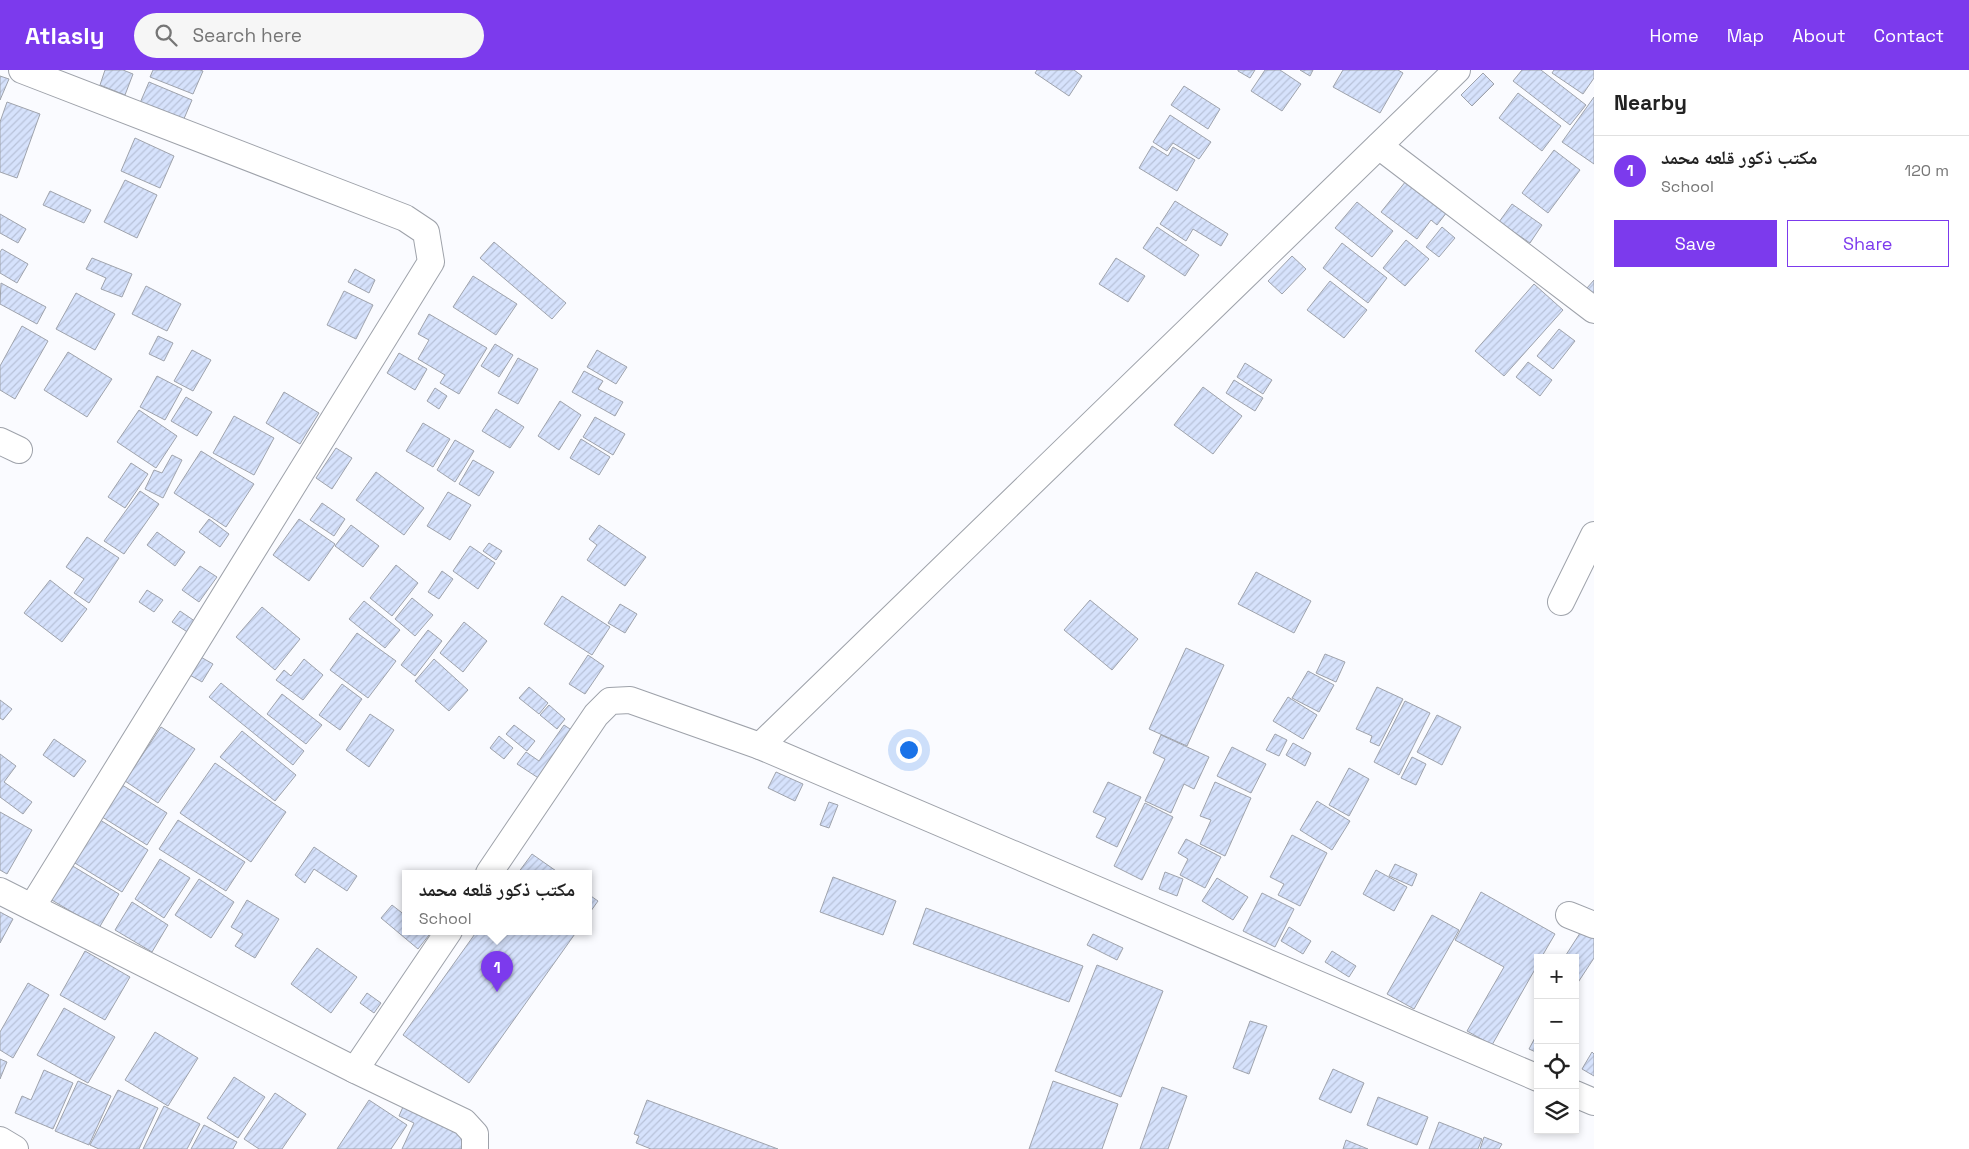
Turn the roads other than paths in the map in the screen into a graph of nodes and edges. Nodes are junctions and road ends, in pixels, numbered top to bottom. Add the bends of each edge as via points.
1 (22, 70) edge
2 (1457, 70) edge
3 (1379, 146) junction
4 (1594, 310) edge
5 (1594, 535) edge
6 (1561, 602) dead end
7 (760, 746) junction
8 (491, 870) edge
9 (0, 891) edge
10 (32, 907) junction
11 (1569, 915) dead end
12 (1594, 926) edge
13 (446, 935) edge
14 (355, 1070) junction
15 (1534, 1076) edge
16 (1579, 1096) edge
17 (1594, 1102) edge
18 (0, 1140) edge
19 (14, 1149) edge
20 (475, 1149) edge

1 - 10 street via 405,218 426,232 431,262
2 - 3 street
3 - 4 street
3 - 7 street
5 - 6 street
7 - 8 street via 630,700 610,701 596,715
7 - 15 street
9 - 10 street
10 - 14 street
11 - 12 street
13 - 14 street
14 - 20 street via 464,1122 475,1134
16 - 17 street
18 - 19 street

